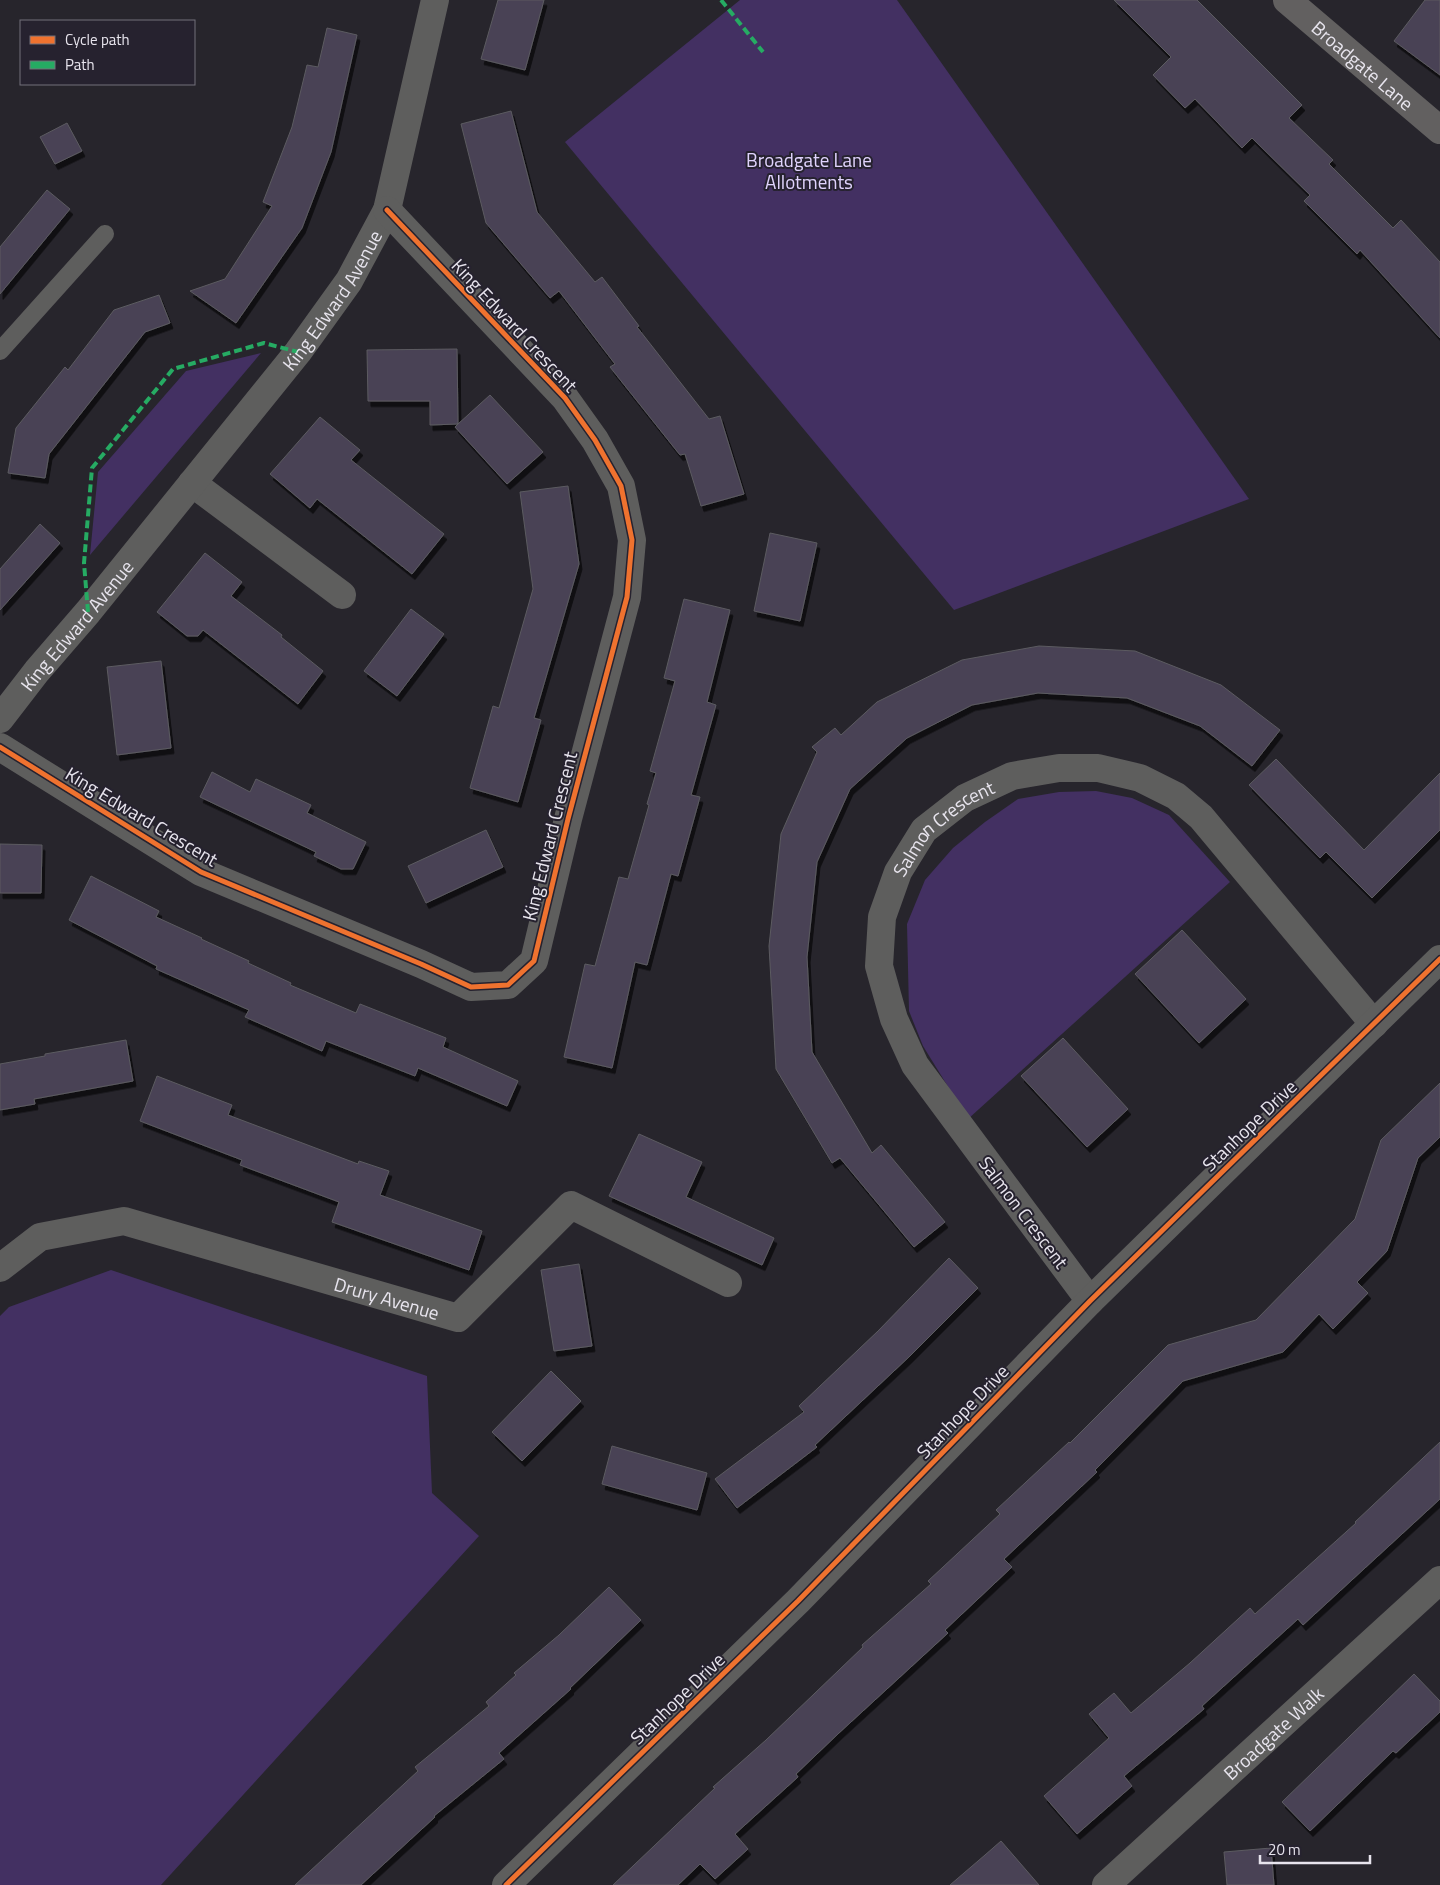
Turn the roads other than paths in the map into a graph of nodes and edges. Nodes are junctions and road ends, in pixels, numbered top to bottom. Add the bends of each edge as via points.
1 (435, 0) edge
2 (1287, 0) edge
3 (1440, 130) edge
4 (386, 210) junction
5 (106, 234) dead end
6 (0, 351) edge
7 (192, 483) junction
8 (342, 596) dead end
9 (0, 719) edge
10 (0, 747) edge
11 (1440, 959) edge
12 (1374, 1024) junction
13 (0, 1268) edge
14 (728, 1283) dead end
15 (1090, 1301) junction
16 (1440, 1580) edge
17 (506, 1885) edge
18 (1106, 1885) edge

1 - 4 street, King Edward Avenue
2 - 3 street, Broadgate Lane
4 - 7 street, King Edward Avenue via 350,281 298,352
4 - 10 street, King Edward Crescent via 565,398 622,486 632,540 627,597 534,961 508,985 471,986 201,872
5 - 6 lane
7 - 8 street
7 - 9 street, King Edward Avenue
11 - 12 street, Stanhope Drive
12 - 15 street, Stanhope Drive
12 - 15 street, Salmon Crescent via 1201,817 1176,796 1140,778 1098,768 1059,768 1012,776 965,798 924,830 898,872 882,917 879,966 894,1019 915,1065
13 - 14 street, Drury Avenue via 40,1237 124,1221 458,1318 571,1205
15 - 17 street, Stanhope Drive via 798,1601
16 - 18 street, Broadgate Walk

